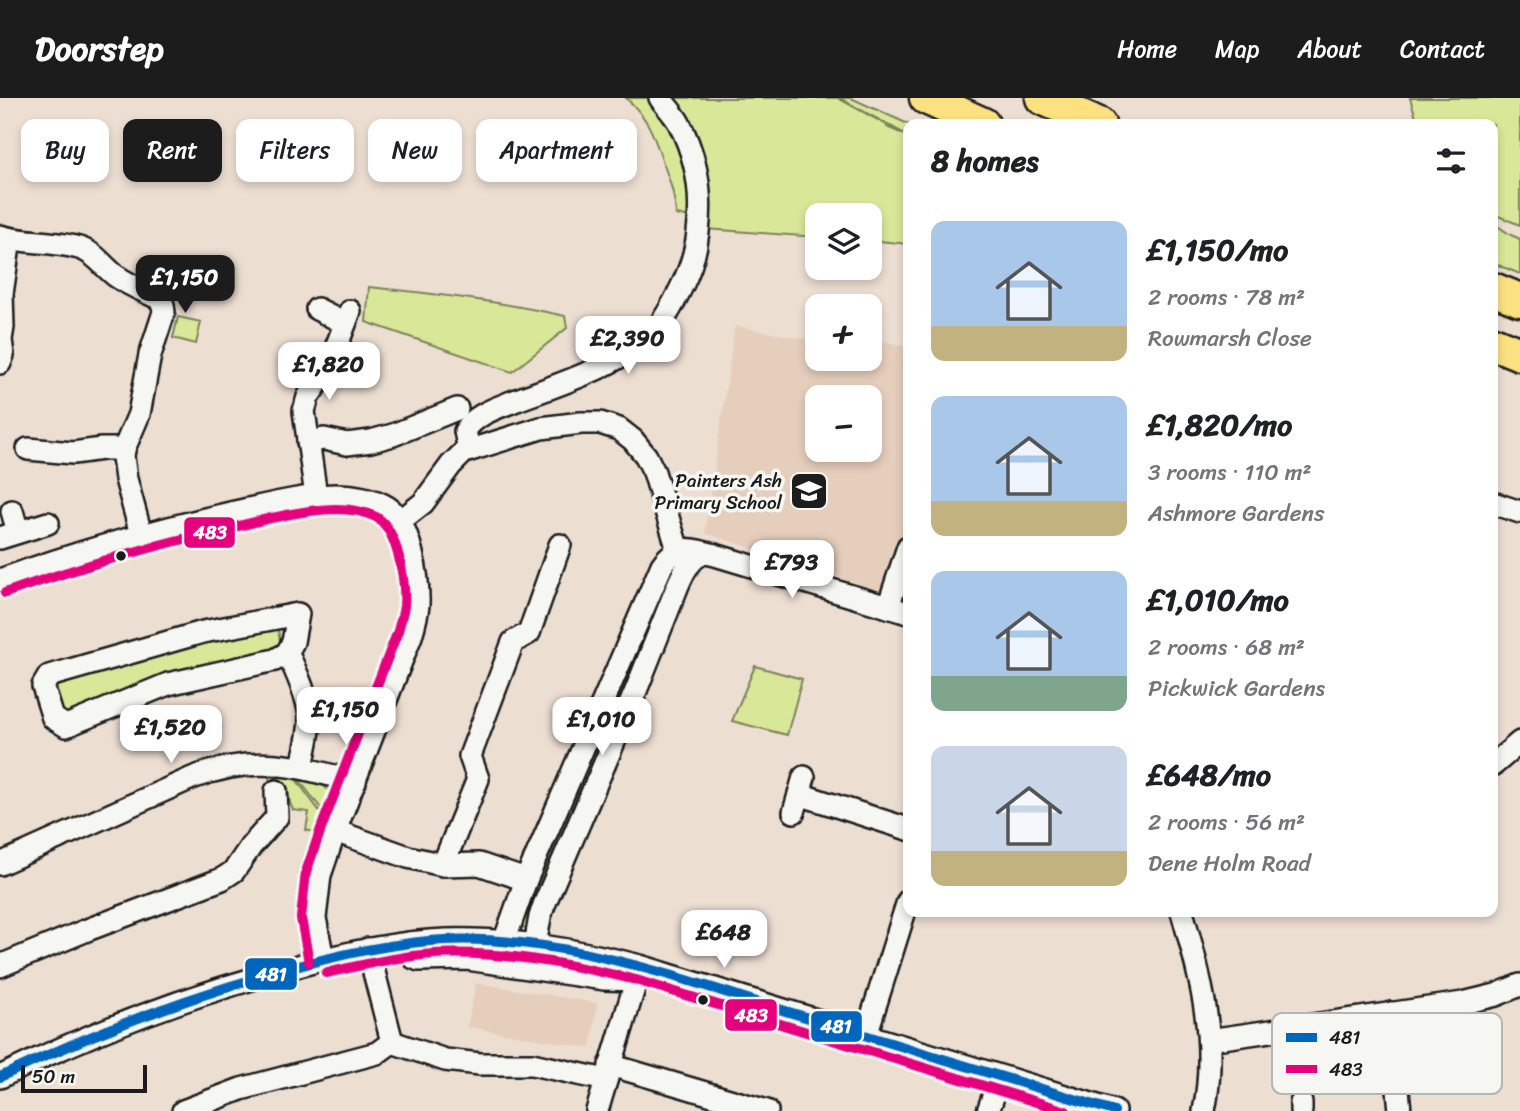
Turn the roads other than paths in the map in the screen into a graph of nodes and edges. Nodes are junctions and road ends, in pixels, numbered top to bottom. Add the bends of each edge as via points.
1 (660, 98) edge
2 (926, 98) edge
3 (1042, 98) edge
4 (972, 119) edge
5 (1088, 119) edge
6 (5, 238) edge
7 (1498, 291) edge
8 (1, 292) edge
9 (1520, 300) edge
10 (317, 309) dead end
11 (2, 343) edge
12 (1498, 345) edge
13 (1520, 355) edge
14 (457, 409) dead end
15 (308, 442) junction
16 (32, 446) dead end
17 (124, 449) junction
18 (469, 450) junction
19 (316, 496) junction
20 (1498, 505) edge
21 (12, 511) dead end
22 (1520, 512) edge
23 (400, 521) junction
24 (26, 530) edge
25 (141, 534) junction
26 (560, 545) dead end
27 (678, 550) junction
28 (702, 553) junction
29 (50, 562) junction
30 (903, 562) edge
31 (0, 580) edge
32 (888, 607) junction
33 (903, 612) edge
34 (287, 653) junction
35 (611, 683) junction
36 (635, 693) junction
37 (1520, 742) edge
38 (1498, 761) edge
39 (302, 767) junction
40 (355, 782) junction
41 (276, 791) dead end
42 (799, 794) dead end
43 (561, 800) junction
44 (584, 812) junction
45 (903, 827) edge
46 (335, 831) junction
47 (0, 863) edge
48 (443, 864) junction
49 (526, 880) junction
50 (903, 917) edge
51 (1183, 917) edge
52 (504, 942) junction
53 (410, 943) junction
54 (535, 945) junction
55 (368, 949) junction
56 (323, 959) junction
57 (0, 966) edge
58 (638, 973) junction
59 (1520, 985) edge
60 (1391, 1013) edge
61 (1272, 1031) edge
62 (866, 1035) junction
63 (1209, 1040) junction
64 (391, 1042) junction
65 (608, 1072) junction
66 (0, 1077) edge
67 (1000, 1077) junction
68 (706, 1103) edge
69 (183, 1111) edge
70 (597, 1111) edge
71 (767, 1111) edge
72 (988, 1111) edge
73 (1114, 1111) edge
74 (1204, 1111) edge

1 - 18 street via 679,122 696,164 700,192 697,242 677,297 652,333 623,354 476,419 466,431
2 - 4 highway
3 - 5 highway
6 - 8 street
6 - 17 street via 83,250 163,303 139,412
7 - 9 highway
8 - 11 street
10 - 15 street via 347,317 329,366 306,402
12 - 13 highway
14 - 15 street via 371,441
15 - 19 street
16 - 17 street via 74,453
17 - 25 street via 123,465
18 - 23 street via 451,464 424,503
18 - 27 street via 547,427 590,423 619,429 650,463
19 - 23 street via 370,500 388,508
19 - 25 street
20 - 22 street
21 - 24 street
23 - 40 street via 417,584 417,613
24 - 29 street
25 - 29 street
26 - 48 street via 529,633 513,642 470,756 478,779
27 - 28 street
27 - 35 street via 662,565
28 - 32 street
28 - 36 street via 685,569
29 - 31 street
30 - 32 street
32 - 33 street
34 - 34 street via 298,614 202,632 48,676 43,686 53,718 66,726 168,684 275,660
34 - 39 street via 310,715
35 - 36 street
35 - 43 street
36 - 44 street
37 - 38 street
39 - 40 street
39 - 47 street via 257,764 200,775
40 - 46 street
41 - 57 street via 277,817 231,874
42 - 45 street
43 - 44 street
43 - 49 street
44 - 54 street via 544,905
46 - 48 street via 408,857
46 - 56 street via 316,903
48 - 49 street via 479,864
49 - 52 street
50 - 62 street
51 - 63 street
52 - 53 street
52 - 54 street
53 - 55 street
53 - 58 street via 415,960 458,958 604,979
54 - 58 street via 575,951
55 - 56 street
55 - 64 street
56 - 66 street via 148,1012
58 - 62 street
58 - 65 street
59 - 60 street via 1477,1000
61 - 63 street
62 - 67 street
63 - 74 street
64 - 65 street via 445,1060
64 - 69 street via 377,1053 241,1089
65 - 68 street
65 - 70 street
67 - 72 street
67 - 73 street
68 - 71 street

